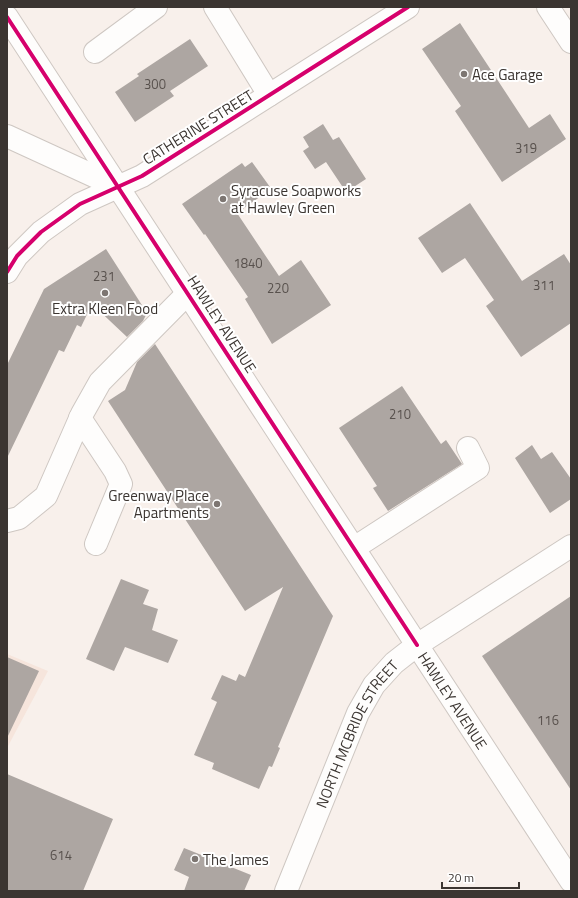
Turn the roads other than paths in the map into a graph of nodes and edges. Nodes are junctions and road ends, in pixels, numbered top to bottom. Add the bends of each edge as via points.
1 (156, 7) edge
2 (215, 7) edge
3 (408, 7) edge
4 (548, 7) edge
5 (7, 17) edge
6 (571, 42) edge
7 (95, 52) dead end
8 (269, 96) junction
9 (7, 136) edge
10 (118, 187) junction
11 (8, 270) edge
12 (188, 293) junction
13 (80, 418) junction
14 (468, 448) dead end
15 (7, 521) edge
16 (96, 544) dead end
17 (571, 546) edge
18 (354, 548) junction
19 (417, 645) junction
20 (571, 881) edge
21 (286, 891) edge

1 - 7 street
2 - 8 street
3 - 8 street, CATHERINE STREET
4 - 6 street
5 - 10 street, HAWLEY AVENUE
8 - 10 street, CATHERINE STREET via 142,176
9 - 10 street
10 - 11 street, CATHERINE STREET via 80,204 41,232 17,256
10 - 12 street, HAWLEY AVENUE
12 - 13 street via 100,382
12 - 18 street, HAWLEY AVENUE
13 - 15 street via 46,496 19,518
13 - 16 street via 115,470 120,484
14 - 18 street via 478,468
17 - 19 street, NORTH MCBRIDE STREET
18 - 19 street, HAWLEY AVENUE
19 - 20 street, HAWLEY AVENUE
19 - 21 street, NORTH MCBRIDE STREET via 394,663 374,685 358,713

